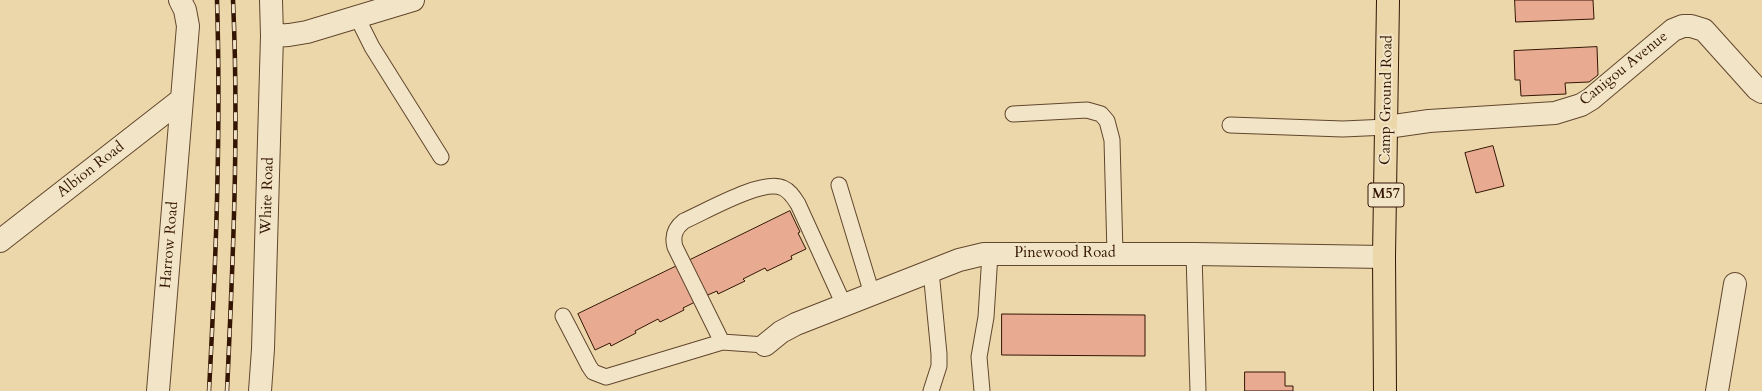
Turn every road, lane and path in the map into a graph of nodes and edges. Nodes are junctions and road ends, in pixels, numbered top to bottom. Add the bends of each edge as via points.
1 (180, 0) edge
2 (270, 0) edge
3 (413, 0) edge
4 (1388, 0) edge
5 (357, 17) junction
6 (272, 36) junction
7 (1762, 92) edge
8 (182, 99) junction
9 (1013, 114) dead end
10 (1230, 125) dead end
11 (1387, 127) junction
12 (441, 157) dead end
13 (838, 185) dead end
14 (0, 241) edge
15 (990, 254) junction
16 (1115, 254) junction
17 (1194, 254) junction
18 (1384, 257) junction
19 (931, 271) junction
20 (1735, 284) dead end
21 (872, 294) junction
22 (844, 305) junction
23 (563, 316) dead end
24 (722, 342) junction
25 (765, 346) joint
26 (158, 391) edge
27 (260, 391) edge
28 (931, 391) edge
29 (982, 391) edge
30 (1198, 391) edge
31 (1384, 391) edge
32 (1717, 391) edge

1 - 8 street, Harrow Road via 188,26
2 - 6 street, White Road
3 - 5 street
4 - 11 main road, Camp Ground Road / M57
5 - 6 street via 307,32
5 - 12 lane via 372,47
6 - 27 street, White Road
7 - 11 street, Canigou Avenue via 1704,30 1683,26 1673,30 1591,99 1569,110
8 - 14 street, Albion Road
8 - 26 street, Harrow Road
9 - 16 lane via 1087,110 1101,114 1107,121 1112,140
10 - 11 lane via 1343,129
11 - 18 main road, Camp Ground Road / M57
13 - 21 lane
15 - 16 street, Pinewood Road
15 - 19 street, Pinewood Road via 972,256
15 - 29 lane via 987,307 979,357
16 - 17 street, Pinewood Road
17 - 18 street, Pinewood Road
17 - 30 lane
18 - 31 main road, Camp Ground Road / M57
19 - 21 street, Pinewood Road
19 - 28 lane via 939,354 939,366
20 - 32 street
21 - 22 street, Pinewood Road
22 - 24 lane via 798,204 791,194 783,187 768,186 754,189 684,221 674,232 675,247
22 - 25 street, Pinewood Road via 787,328
23 - 24 lane via 589,366 594,372 606,377
24 - 25 lane

